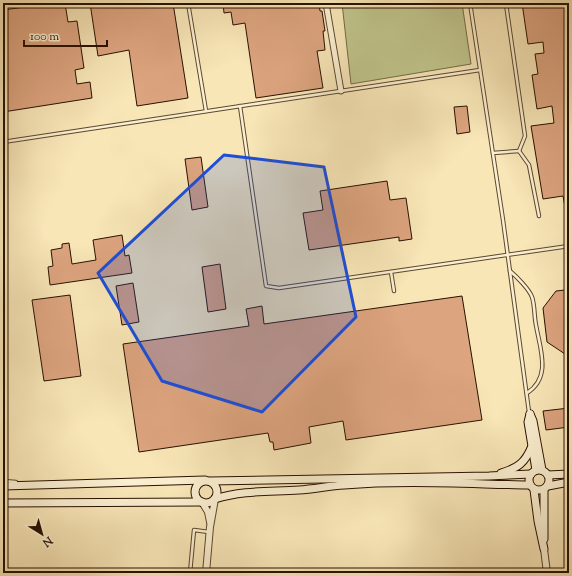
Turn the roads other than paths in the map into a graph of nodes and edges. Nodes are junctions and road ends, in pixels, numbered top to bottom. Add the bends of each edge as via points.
1 (188, 3) edge
2 (326, 3) edge
3 (470, 3) edge
4 (506, 4) edge
5 (480, 70) junction
6 (341, 91) junction
7 (240, 106) junction
8 (206, 112) junction
9 (3, 142) edge
10 (519, 151) junction
11 (493, 153) junction
12 (539, 216) dead end
13 (569, 246) edge
14 (508, 255) junction
15 (510, 271) junction
16 (391, 272) junction
17 (394, 291) dead end
18 (527, 394) junction
19 (530, 414) junction
20 (532, 446) junction
21 (539, 472) junction
22 (569, 474) edge
23 (490, 476) junction
24 (3, 481) edge
25 (207, 481) junction
26 (569, 482) edge
27 (39, 484) junction
28 (3, 486) edge
29 (532, 487) junction
30 (546, 487) junction
31 (215, 499) junction
32 (202, 502) junction
33 (3, 503) edge
34 (210, 529) junction
35 (544, 550) junction
36 (190, 573) edge
37 (206, 573) edge
38 (547, 573) edge

1 - 8 lane
2 - 6 street
3 - 5 lane
4 - 10 lane via 525,136
5 - 6 lane
5 - 11 lane
6 - 7 lane
7 - 8 lane
7 - 16 lane via 266,286 279,288
8 - 9 lane
10 - 11 lane
10 - 12 lane via 529,164
11 - 14 lane
13 - 14 lane
14 - 15 lane
14 - 16 lane
15 - 18 lane
15 - 18 lane via 532,296 542,357 542,374
16 - 17 lane
18 - 19 lane
19 - 20 main road via 528,422
19 - 21 main road
20 - 21 main road
20 - 23 main road via 522,463
21 - 22 main road
21 - 23 main road
21 - 29 main road via 528,480
21 - 30 main road via 550,479
23 - 25 main road
24 - 27 lane
25 - 27 main road
25 - 31 main road via 217,488
25 - 32 main road via 199,483 195,490 196,497
26 - 30 main road
27 - 28 main road
29 - 30 main road via 540,491
29 - 31 main road via 392,483 248,492
29 - 35 main road
30 - 35 main road
31 - 32 main road via 209,503
31 - 34 street
32 - 33 main road
32 - 34 street via 208,512
34 - 36 lane via 194,530
34 - 37 street
35 - 38 street

